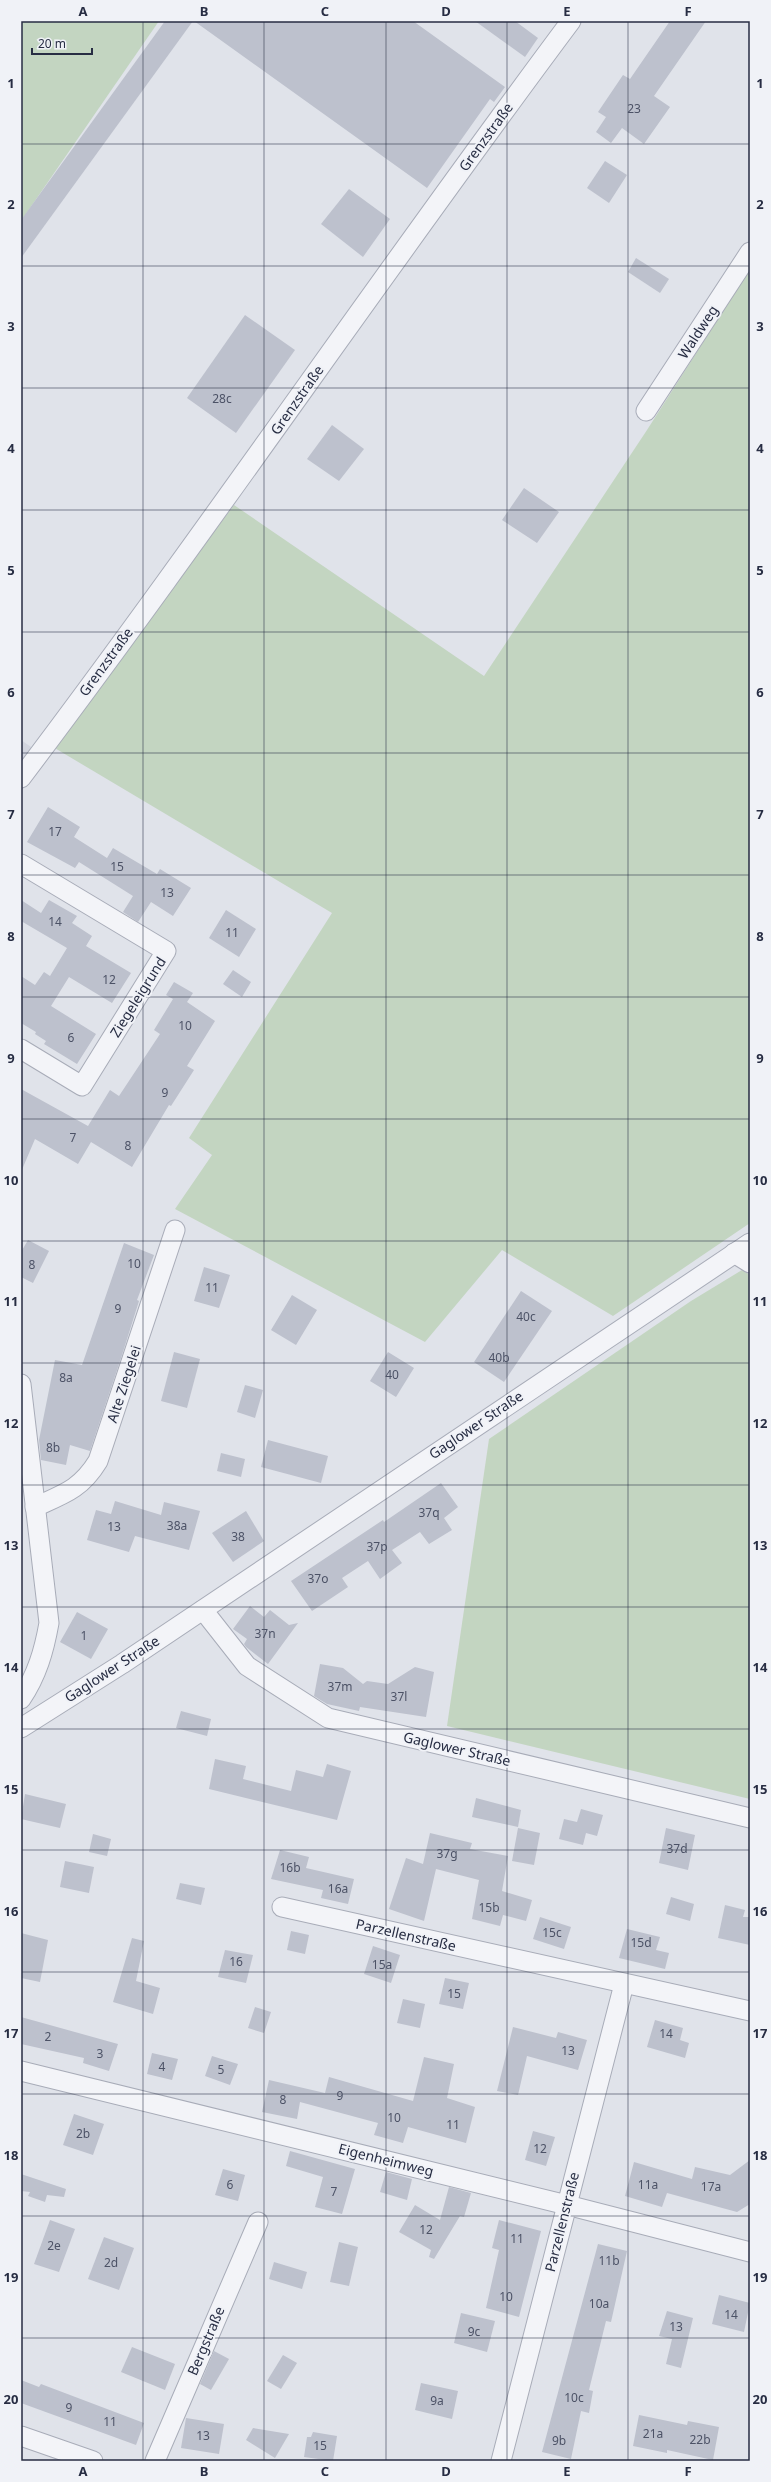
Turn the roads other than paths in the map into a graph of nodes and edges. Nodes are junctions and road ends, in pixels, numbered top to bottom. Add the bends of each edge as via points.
1 (571, 21) edge
2 (750, 252) edge
3 (646, 411) dead end
4 (21, 778) edge
5 (21, 864) edge
6 (21, 1048) edge
7 (175, 1230) dead end
8 (750, 1242) edge
9 (742, 1258) edge
10 (21, 1384) edge
11 (35, 1507) junction
12 (203, 1610) junction
13 (25, 1692) edge
14 (39, 1715) junction
15 (21, 1728) edge
16 (750, 1818) edge
17 (282, 1907) dead end
18 (624, 1984) junction
19 (750, 2011) edge
20 (21, 2071) edge
21 (567, 2205) junction
22 (258, 2222) dead end
23 (750, 2252) edge
24 (21, 2436) edge
25 (93, 2461) edge
26 (155, 2461) edge
27 (502, 2461) edge

1 - 4 street, Grenzstraße via 498,118 261,451
2 - 3 street, Waldweg
5 - 6 street, Ziegeleigrund via 166,951 82,1086
7 - 11 street, Alte Ziegelei via 98,1461 88,1477 70,1491
8 - 9 street, Gaglower Straße
9 - 12 street, Gaglower Straße via 451,1441
10 - 11 street
11 - 13 street via 49,1623 43,1654
12 - 14 street, Gaglower Straße
12 - 16 street, Gaglower Straße via 247,1666 328,1718
13 - 14 street
14 - 15 street, Gaglower Straße
17 - 18 street, Parzellenstraße
18 - 19 street, Parzellenstraße
18 - 21 street, Parzellenstraße
20 - 21 street, Eigenheimweg
21 - 23 street, Eigenheimweg
21 - 27 street, Parzellenstraße
22 - 26 street, Bergstraße
24 - 25 street

